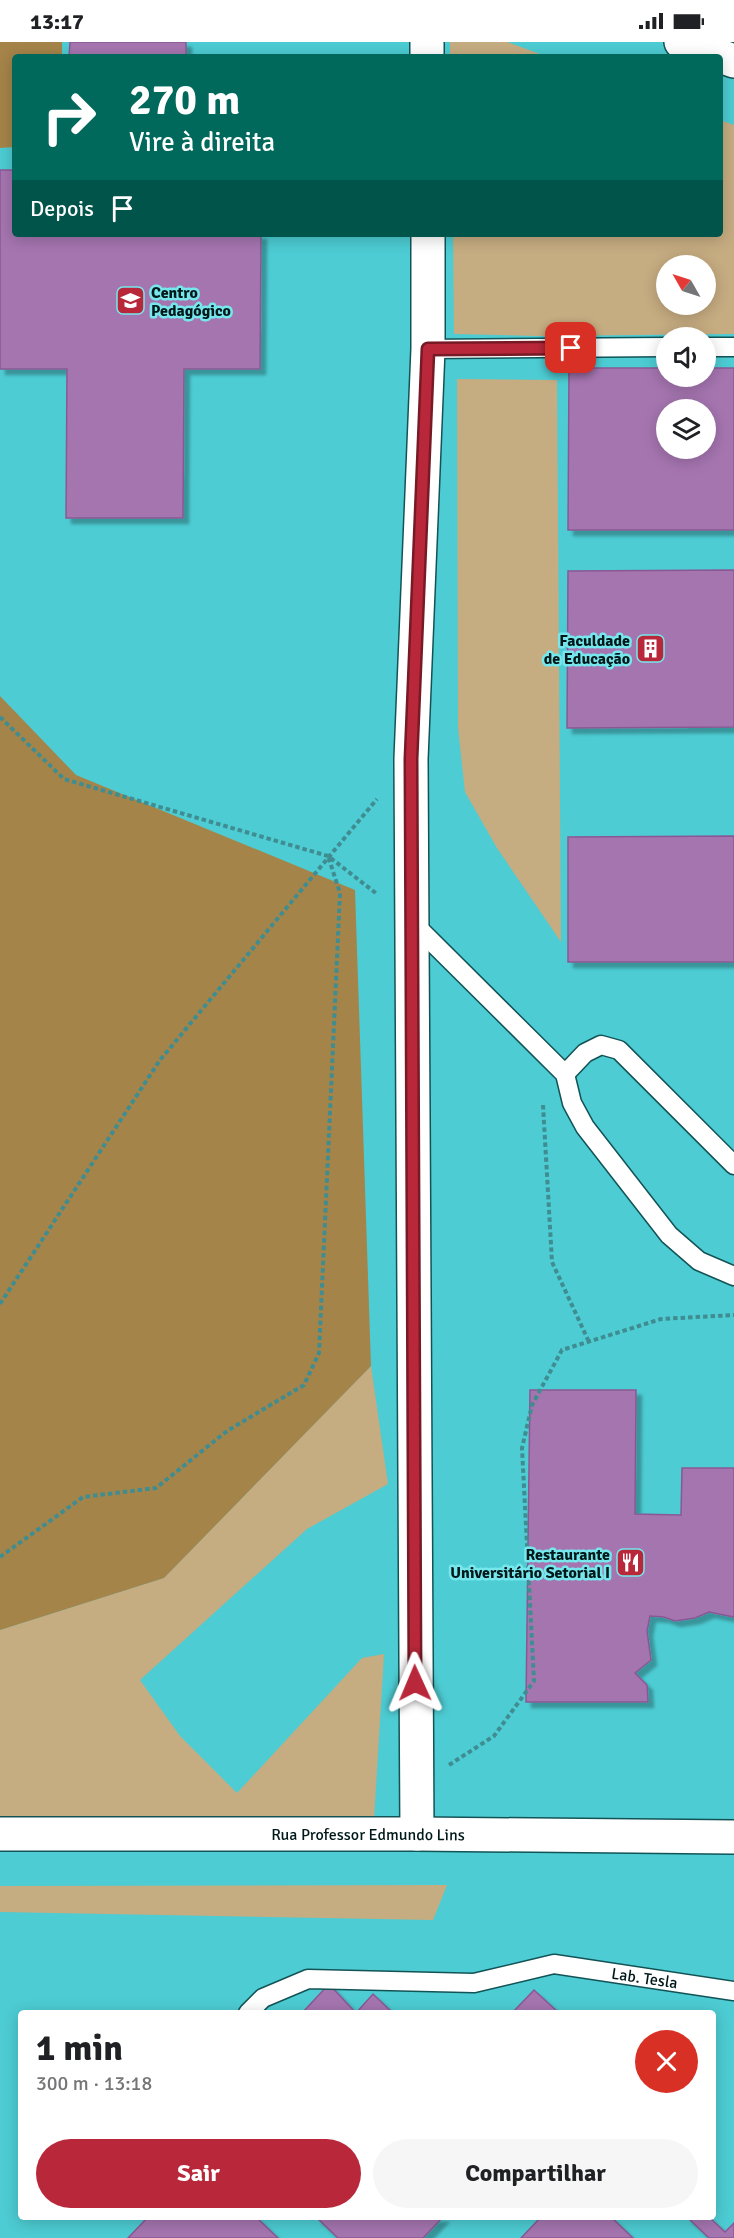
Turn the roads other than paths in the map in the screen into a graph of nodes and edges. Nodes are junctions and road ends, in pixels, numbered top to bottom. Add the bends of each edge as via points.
1 (681, 42) edge
2 (714, 54) edge
3 (428, 237) edge
4 (656, 347) edge
5 (716, 347) edge
6 (734, 347) edge
7 (428, 349) junction
8 (411, 920) junction
9 (565, 1074) junction
10 (734, 1165) edge
11 (734, 1276) edge
12 (0, 1834) edge
13 (417, 1834) junction
14 (734, 1837) edge
15 (734, 1991) edge
16 (251, 2010) edge

1 - 2 street
3 - 7 street
4 - 7 lane
5 - 6 lane
7 - 8 street via 411,759
8 - 9 lane
8 - 13 street
9 - 10 lane via 585,1053 601,1045 620,1050
9 - 11 lane via 572,1103 585,1127 669,1235 699,1261
12 - 13 street, Rua Professor Edmundo Lins
13 - 14 street, Rua Professor Edmundo Lins
15 - 16 lane, Lab. Tesla via 554,1964 474,1983 308,1979 263,1998

